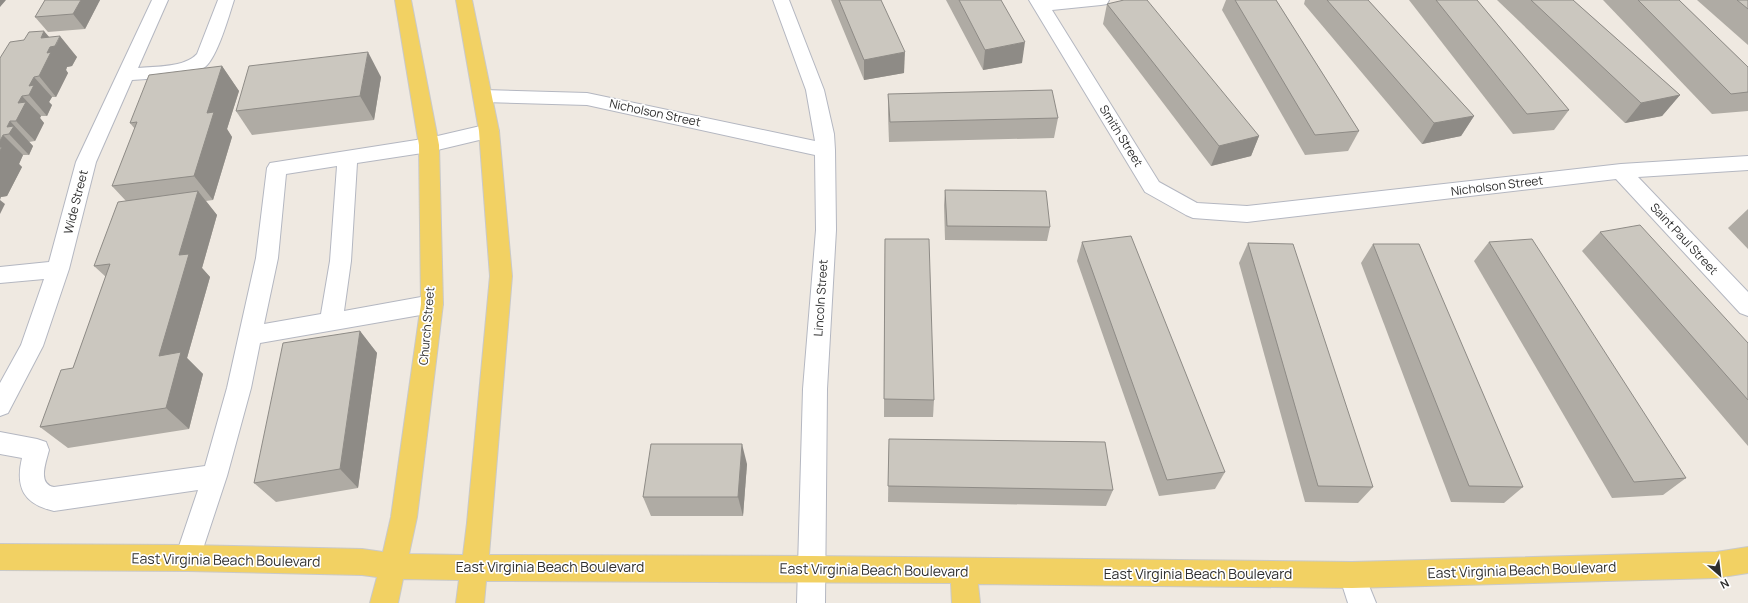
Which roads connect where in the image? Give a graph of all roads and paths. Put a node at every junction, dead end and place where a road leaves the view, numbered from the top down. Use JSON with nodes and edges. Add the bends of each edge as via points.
{"nodes":[{"id":1,"x":160,"y":0,"type":"edge"},
{"id":2,"x":226,"y":0,"type":"edge"},
{"id":3,"x":403,"y":0,"type":"edge"},
{"id":4,"x":464,"y":0,"type":"edge"},
{"id":5,"x":782,"y":0,"type":"edge"},
{"id":6,"x":1101,"y":0,"type":"edge"},
{"id":7,"x":1039,"y":3,"type":"edge"},
{"id":8,"x":126,"y":75,"type":"junction"},
{"id":9,"x":483,"y":96,"type":"junction"},
{"id":10,"x":489,"y":131,"type":"junction"},
{"id":11,"x":430,"y":145,"type":"junction"},
{"id":12,"x":825,"y":150,"type":"junction"},
{"id":13,"x":347,"y":158,"type":"junction"},
{"id":14,"x":1748,"y":163,"type":"edge"},
{"id":15,"x":1621,"y":171,"type":"junction"},
{"id":16,"x":1247,"y":214,"type":"joint"},
{"id":17,"x":58,"y":270,"type":"junction"},
{"id":18,"x":0,"y":275,"type":"edge"},
{"id":19,"x":432,"y":304,"type":"junction"},
{"id":20,"x":1748,"y":307,"type":"edge"},
{"id":21,"x":331,"y":322,"type":"junction"},
{"id":22,"x":251,"y":335,"type":"junction"},
{"id":23,"x":0,"y":406,"type":"edge"},
{"id":24,"x":0,"y":444,"type":"edge"},
{"id":25,"x":215,"y":476,"type":"junction"},
{"id":26,"x":0,"y":558,"type":"edge"},
{"id":27,"x":188,"y":558,"type":"junction"},
{"id":28,"x":1748,"y":560,"type":"edge"},
{"id":29,"x":393,"y":566,"type":"junction"},
{"id":30,"x":474,"y":568,"type":"junction"},
{"id":31,"x":811,"y":569,"type":"junction"},
{"id":32,"x":964,"y":572,"type":"junction"},
{"id":33,"x":1352,"y":575,"type":"junction"},
{"id":34,"x":384,"y":603,"type":"edge"},
{"id":35,"x":470,"y":603,"type":"edge"},
{"id":36,"x":811,"y":603,"type":"edge"},
{"id":37,"x":966,"y":603,"type":"edge"},
{"id":38,"x":1362,"y":603,"type":"edge"}],
"edges":[{"from":1,"to":8,"type":"street","name":"Wide Street"},
{"from":2,"to":8,"type":"street","via":[[207,51],[198,64],[177,70]]},
{"from":3,"to":11,"type":"main road","name":"Church Street"},
{"from":4,"to":9,"type":"main road"},
{"from":5,"to":12,"type":"street","name":"Lincoln Street","via":[[815,90]]},
{"from":6,"to":7,"type":"street"},
{"from":7,"to":16,"type":"street","name":"Smith Street","via":[[1152,187],[1193,210]]},
{"from":8,"to":17,"type":"street","name":"Wide Street","via":[[86,162]]},
{"from":9,"to":10,"type":"main road"},
{"from":9,"to":12,"type":"street","name":"Nicholson Street","via":[[587,99]]},
{"from":10,"to":11,"type":"street"},
{"from":10,"to":30,"type":"main road","via":[[501,276]]},
{"from":11,"to":13,"type":"street"},
{"from":11,"to":19,"type":"main road","name":"Church Street"},
{"from":12,"to":31,"type":"street","name":"Lincoln Street","via":[[826,230],[815,389]]},
{"from":13,"to":21,"type":"street","via":[[343,230]]},
{"from":13,"to":22,"type":"street","via":[[277,168],[267,258]]},
{"from":14,"to":15,"type":"street","name":"Nicholson Street"},
{"from":15,"to":16,"type":"street","name":"Nicholson Street"},
{"from":15,"to":20,"type":"street","name":"Saint Paul Street"},
{"from":17,"to":18,"type":"street"},
{"from":17,"to":23,"type":"street","name":"Wide Street","via":[[32,346]]},
{"from":19,"to":21,"type":"street"},
{"from":19,"to":29,"type":"main road","name":"Church Street","via":[[404,517]]},
{"from":21,"to":22,"type":"street"},
{"from":22,"to":25,"type":"street"},
{"from":24,"to":25,"type":"street","via":[[37,450],[31,474],[37,493],[45,498],[54,499]]},
{"from":25,"to":27,"type":"street"},
{"from":26,"to":27,"type":"main road","name":"East Virginia Beach Boulevard"},
{"from":27,"to":29,"type":"main road","name":"East Virginia Beach Boulevard","via":[[362,562]]},
{"from":28,"to":33,"type":"main road","name":"East Virginia Beach Boulevard","via":[[1716,565]]},
{"from":29,"to":30,"type":"main road","name":"East Virginia Beach Boulevard"},
{"from":29,"to":34,"type":"main road","name":"Church Street"},
{"from":30,"to":31,"type":"main road","name":"East Virginia Beach Boulevard"},
{"from":30,"to":35,"type":"main road"},
{"from":31,"to":32,"type":"main road","name":"East Virginia Beach Boulevard"},
{"from":31,"to":36,"type":"street","name":"Lincoln Street"},
{"from":32,"to":33,"type":"main road","name":"East Virginia Beach Boulevard"},
{"from":32,"to":37,"type":"main road"},
{"from":33,"to":38,"type":"street"}]}
